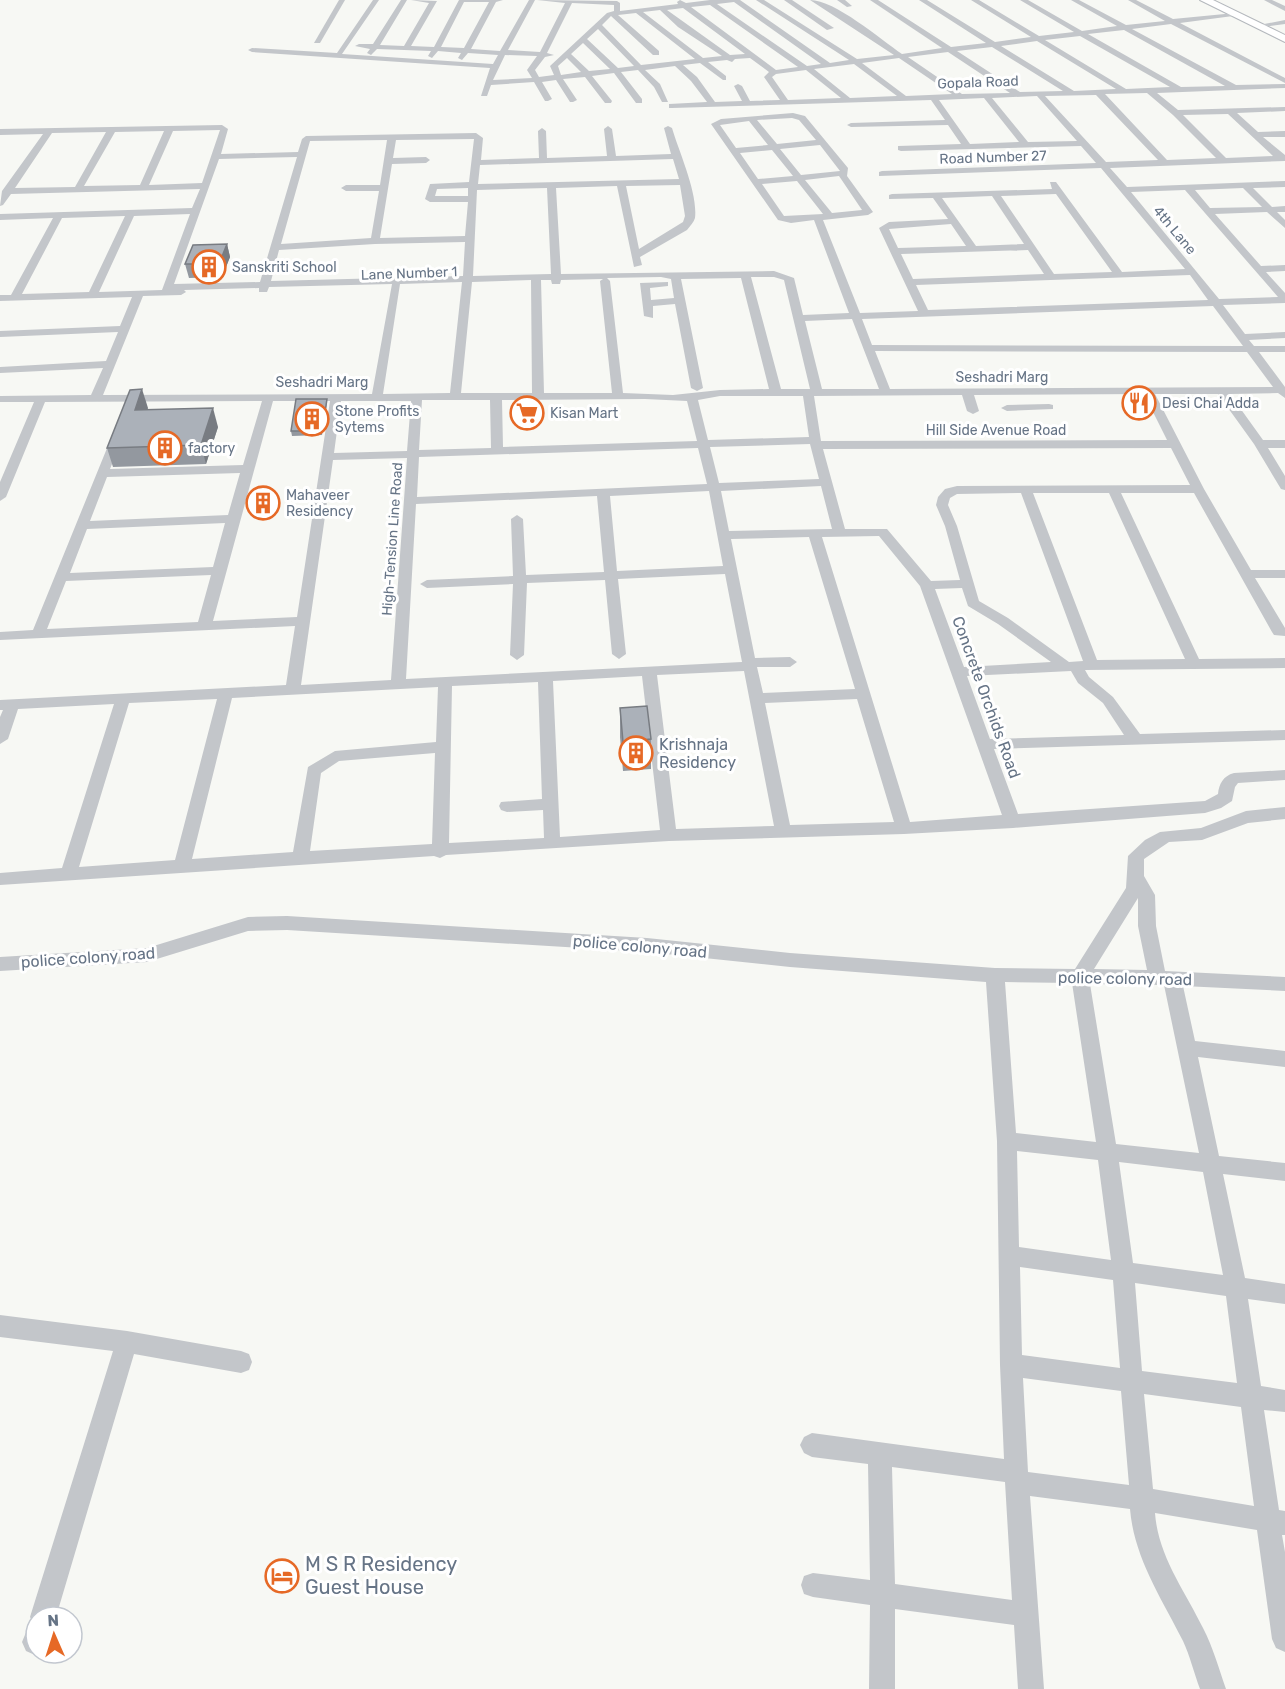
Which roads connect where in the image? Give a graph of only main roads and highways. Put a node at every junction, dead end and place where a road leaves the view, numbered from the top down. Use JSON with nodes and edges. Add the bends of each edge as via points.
{"nodes":[{"id":1,"x":1205,"y":0,"type":"edge"},
{"id":2,"x":1213,"y":0,"type":"edge"},
{"id":3,"x":1241,"y":16,"type":"junction"},
{"id":4,"x":1285,"y":37,"type":"edge"}],
"edges":[{"from":1,"to":3,"type":"main road"},
{"from":2,"to":3,"type":"main road"},
{"from":3,"to":4,"type":"main road"},
{"from":3,"to":4,"type":"main road"}]}
